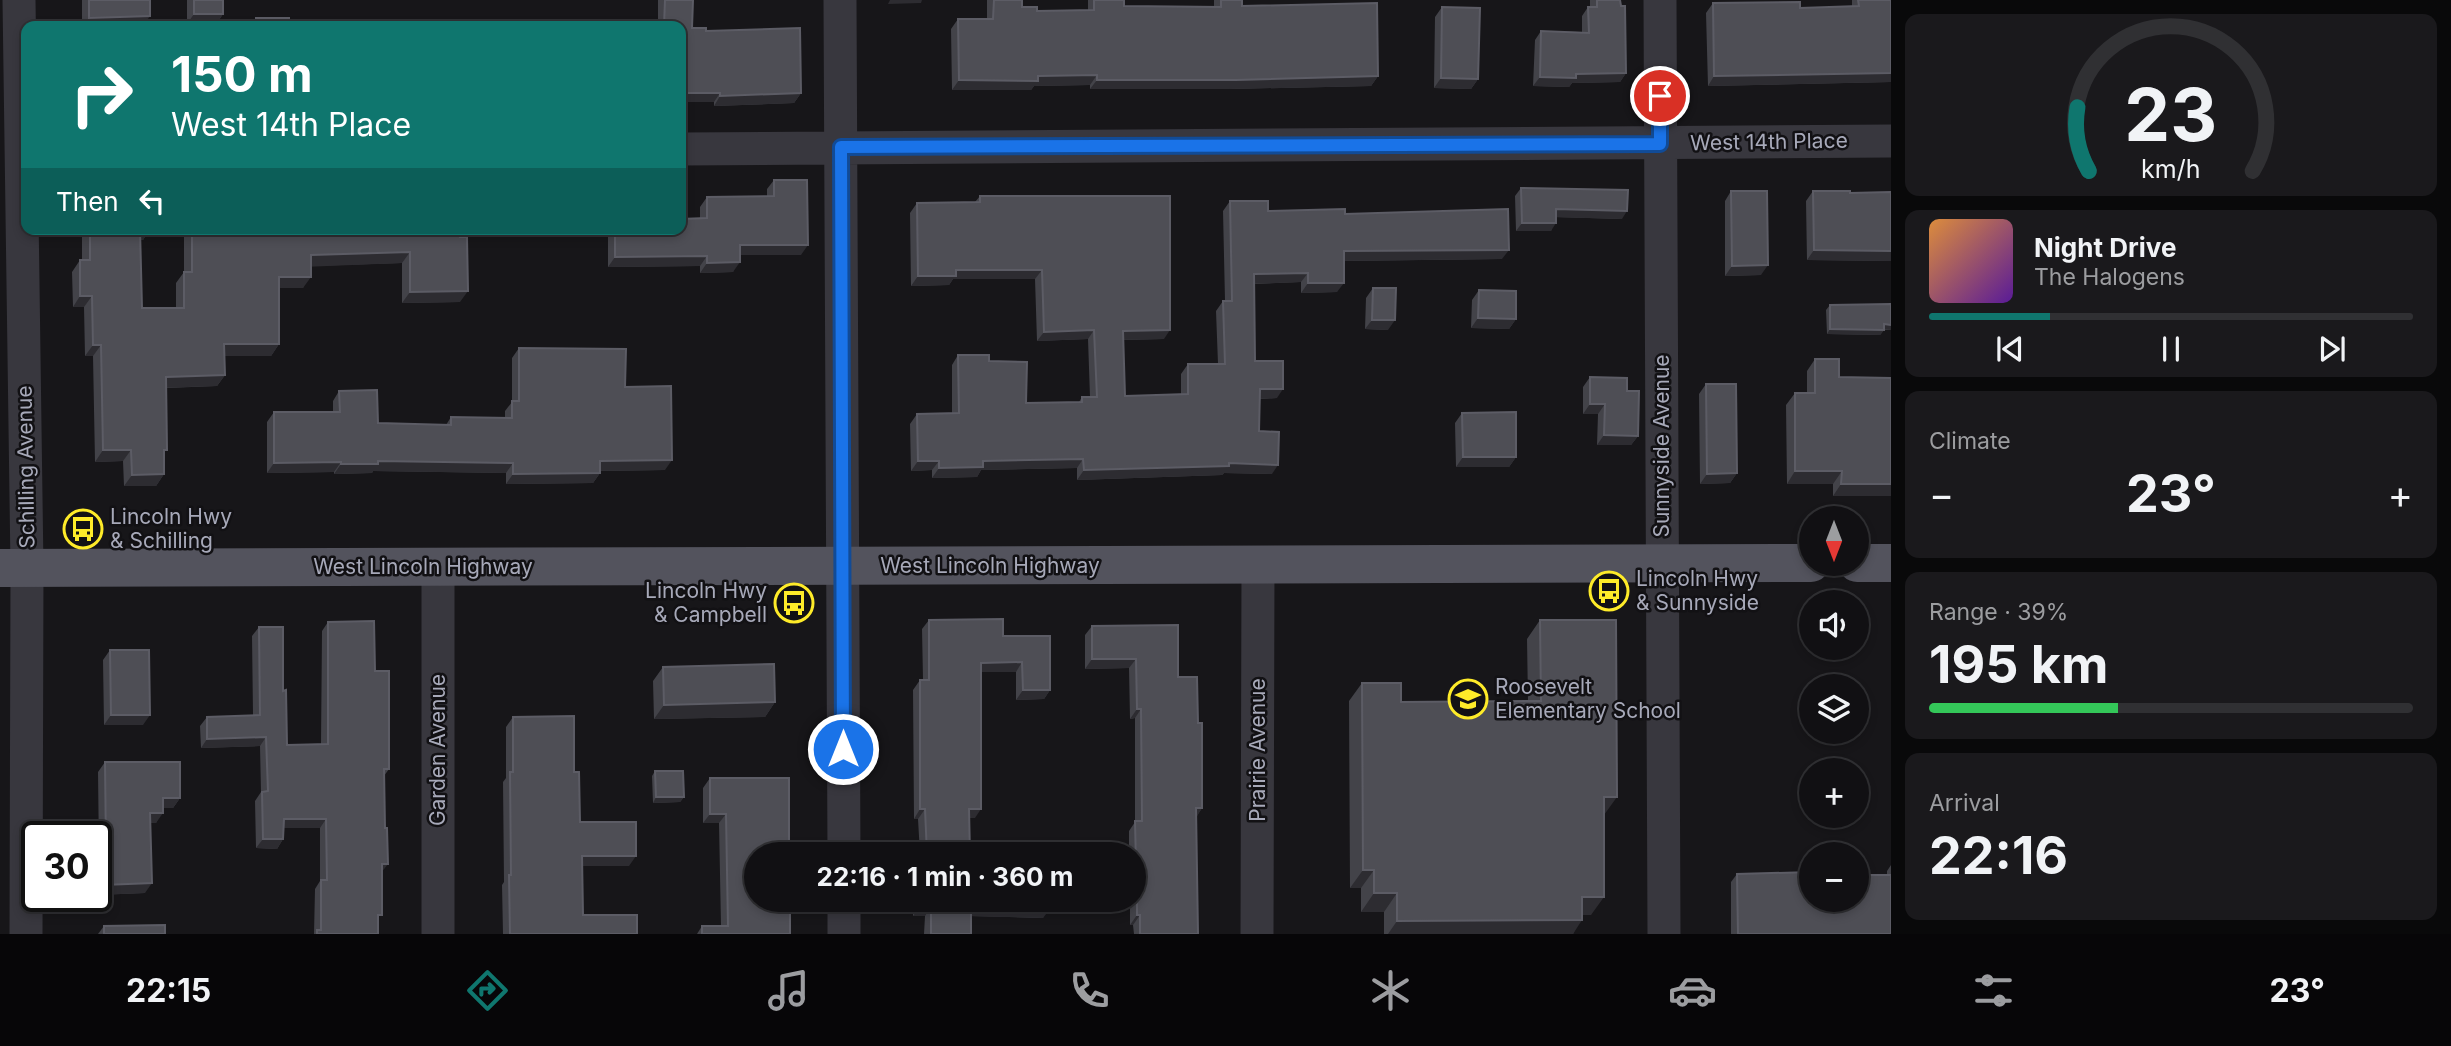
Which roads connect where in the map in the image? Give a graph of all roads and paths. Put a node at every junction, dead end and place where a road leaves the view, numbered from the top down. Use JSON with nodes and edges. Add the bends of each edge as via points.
{"nodes":[{"id":1,"x":19,"y":0,"type":"edge"},
{"id":2,"x":840,"y":0,"type":"edge"},
{"id":3,"x":1660,"y":0,"type":"edge"},
{"id":4,"x":21,"y":78,"type":"edge"},
{"id":5,"x":1891,"y":141,"type":"edge"},
{"id":6,"x":1660,"y":144,"type":"junction"},
{"id":7,"x":841,"y":147,"type":"junction"},
{"id":8,"x":686,"y":149,"type":"edge"},
{"id":9,"x":21,"y":235,"type":"edge"},
{"id":10,"x":1869,"y":563,"type":"edge"},
{"id":11,"x":1891,"y":563,"type":"edge"},
{"id":12,"x":1662,"y":564,"type":"junction"},
{"id":13,"x":1799,"y":564,"type":"edge"},
{"id":14,"x":1258,"y":565,"type":"junction"},
{"id":15,"x":843,"y":566,"type":"junction"},
{"id":16,"x":438,"y":567,"type":"junction"},
{"id":17,"x":14,"y":568,"type":"edge"},
{"id":18,"x":844,"y":842,"type":"edge"},
{"id":19,"x":844,"y":912,"type":"edge"},
{"id":20,"x":26,"y":934,"type":"edge"},
{"id":21,"x":438,"y":934,"type":"edge"},
{"id":22,"x":844,"y":934,"type":"edge"},
{"id":23,"x":1257,"y":934,"type":"edge"},
{"id":24,"x":1664,"y":934,"type":"edge"}],
"edges":[{"from":1,"to":4,"type":"street","name":"Schilling Avenue"},
{"from":2,"to":7,"type":"street"},
{"from":3,"to":6,"type":"street","name":"Sunnyside Avenue"},
{"from":5,"to":6,"type":"street","name":"West 14th Place"},
{"from":6,"to":7,"type":"street","name":"West 14th Place"},
{"from":6,"to":12,"type":"street","name":"Sunnyside Avenue"},
{"from":7,"to":8,"type":"street","name":"West 14th Place"},
{"from":7,"to":15,"type":"street"},
{"from":9,"to":17,"type":"street","name":"Schilling Avenue"},
{"from":10,"to":11,"type":"main road"},
{"from":12,"to":13,"type":"main road","name":"West Lincoln Highway"},
{"from":12,"to":14,"type":"main road","name":"West Lincoln Highway"},
{"from":12,"to":24,"type":"street","name":"Sunnyside Avenue"},
{"from":14,"to":15,"type":"main road","name":"West Lincoln Highway"},
{"from":14,"to":23,"type":"street","name":"Prairie Avenue"},
{"from":15,"to":16,"type":"main road","name":"West Lincoln Highway"},
{"from":15,"to":18,"type":"street"},
{"from":16,"to":17,"type":"main road","name":"West Lincoln Highway"},
{"from":16,"to":21,"type":"street","name":"Garden Avenue"},
{"from":17,"to":20,"type":"street","name":"Schilling Avenue"},
{"from":19,"to":22,"type":"street"}]}
